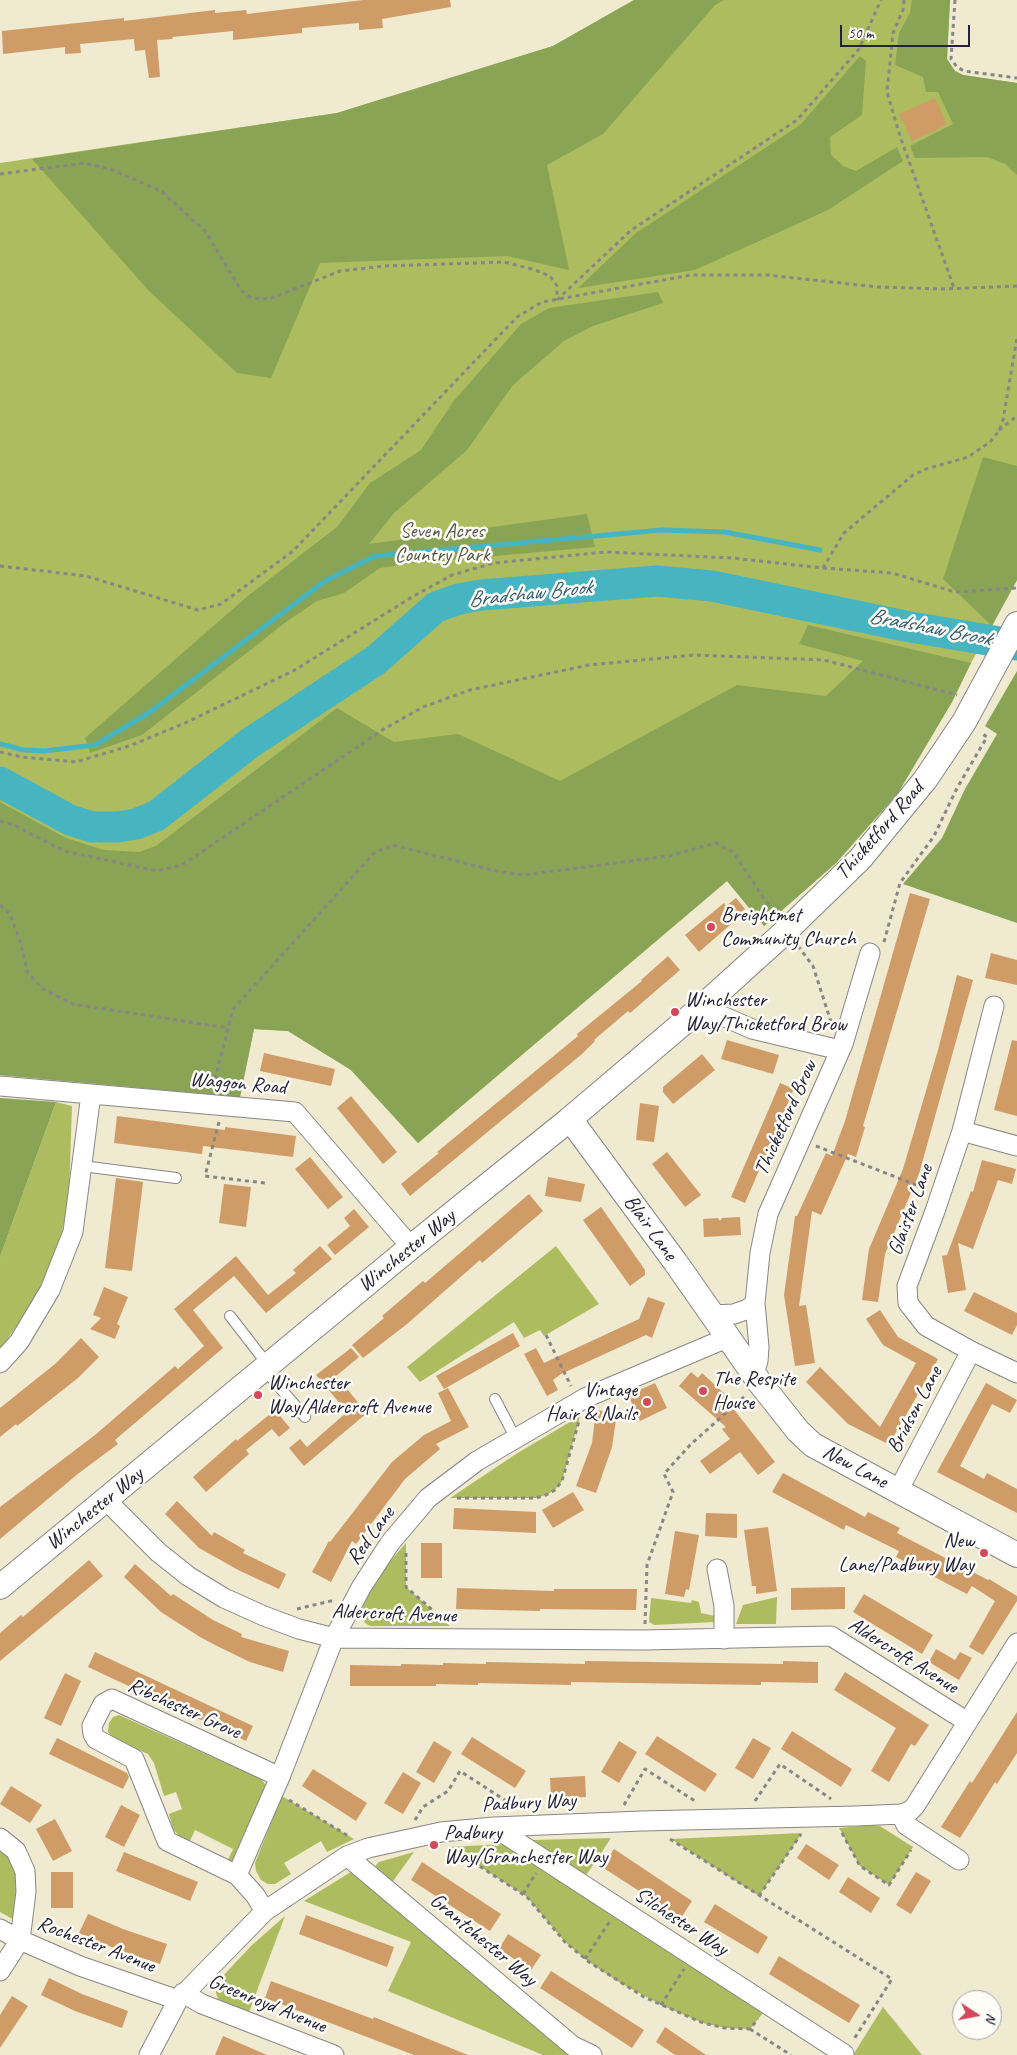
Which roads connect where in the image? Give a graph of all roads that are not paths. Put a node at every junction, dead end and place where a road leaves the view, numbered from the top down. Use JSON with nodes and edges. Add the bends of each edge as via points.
{"nodes":[{"id":1,"x":1017,"y":624,"type":"edge"},
{"id":2,"x":870,"y":953,"type":"road end"},
{"id":3,"x":994,"y":1006,"type":"dead end"},
{"id":4,"x":702,"y":1007,"type":"junction"},
{"id":5,"x":842,"y":1047,"type":"junction"},
{"id":6,"x":0,"y":1086,"type":"edge"},
{"id":7,"x":91,"y":1094,"type":"junction"},
{"id":8,"x":570,"y":1119,"type":"junction"},
{"id":9,"x":962,"y":1131,"type":"junction"},
{"id":10,"x":1017,"y":1146,"type":"edge"},
{"id":11,"x":82,"y":1166,"type":"junction"},
{"id":12,"x":176,"y":1178,"type":"dead end"},
{"id":13,"x":411,"y":1247,"type":"junction"},
{"id":14,"x":755,"y":1303,"type":"junction"},
{"id":15,"x":713,"y":1315,"type":"junction"},
{"id":16,"x":230,"y":1316,"type":"dead end"},
{"id":17,"x":728,"y":1337,"type":"junction"},
{"id":18,"x":971,"y":1351,"type":"junction"},
{"id":19,"x":0,"y":1363,"type":"edge"},
{"id":20,"x":266,"y":1367,"type":"junction"},
{"id":21,"x":1017,"y":1372,"type":"edge"},
{"id":22,"x":757,"y":1378,"type":"junction"},
{"id":23,"x":495,"y":1399,"type":"dead end"},
{"id":24,"x":305,"y":1417,"type":"dead end"},
{"id":25,"x":516,"y":1438,"type":"junction"},
{"id":26,"x":898,"y":1491,"type":"junction"},
{"id":27,"x":106,"y":1500,"type":"junction"},
{"id":28,"x":1017,"y":1554,"type":"edge"},
{"id":29,"x":717,"y":1569,"type":"dead end"},
{"id":30,"x":0,"y":1587,"type":"edge"},
{"id":31,"x":334,"y":1638,"type":"junction"},
{"id":32,"x":724,"y":1639,"type":"junction"},
{"id":33,"x":1017,"y":1643,"type":"edge"},
{"id":34,"x":966,"y":1721,"type":"junction"},
{"id":35,"x":277,"y":1784,"type":"junction"},
{"id":36,"x":901,"y":1814,"type":"junction"},
{"id":37,"x":494,"y":1827,"type":"junction"},
{"id":38,"x":0,"y":1838,"type":"edge"},
{"id":39,"x":347,"y":1856,"type":"junction"},
{"id":40,"x":959,"y":1860,"type":"dead end"},
{"id":41,"x":237,"y":1875,"type":"junction"},
{"id":42,"x":265,"y":1911,"type":"junction"},
{"id":43,"x":0,"y":1929,"type":"edge"},
{"id":44,"x":20,"y":1940,"type":"junction"},
{"id":45,"x":0,"y":1970,"type":"edge"},
{"id":46,"x":181,"y":1996,"type":"junction"},
{"id":47,"x":844,"y":2054,"type":"edge"},
{"id":48,"x":149,"y":2055,"type":"edge"},
{"id":49,"x":334,"y":2055,"type":"edge"},
{"id":50,"x":592,"y":2055,"type":"edge"}],
"edges":[{"from":1,"to":4,"type":"street","name":"Thicketford Road","via":[[964,722],[925,780],[860,859]]},
{"from":2,"to":5,"type":"street","name":"Thicketford Brow"},
{"from":3,"to":9,"type":"street","name":"Glaister Lane"},
{"from":4,"to":5,"type":"street","via":[[752,1029]]},
{"from":4,"to":8,"type":"street","name":"Winchester Way"},
{"from":5,"to":14,"type":"street","name":"Thicketford Brow","via":[[768,1214]]},
{"from":6,"to":7,"type":"street","name":"Waggon Road"},
{"from":7,"to":11,"type":"street"},
{"from":7,"to":13,"type":"street","name":"Waggon Road","via":[[295,1112]]},
{"from":8,"to":13,"type":"street","name":"Winchester Way"},
{"from":8,"to":15,"type":"street","name":"Blair Lane"},
{"from":9,"to":10,"type":"street"},
{"from":9,"to":18,"type":"street","name":"Glaister Lane","via":[[907,1286],[908,1302],[926,1326]]},
{"from":11,"to":12,"type":"lane"},
{"from":11,"to":19,"type":"street","via":[[73,1232],[50,1290],[20,1342]]},
{"from":13,"to":20,"type":"street","name":"Winchester Way"},
{"from":14,"to":15,"type":"street","via":[[734,1314]]},
{"from":14,"to":22,"type":"street","name":"Thicketford Brow","via":[[760,1347]]},
{"from":15,"to":17,"type":"street","name":"Blair Lane"},
{"from":16,"to":20,"type":"lane"},
{"from":17,"to":22,"type":"street","name":"New Lane"},
{"from":17,"to":25,"type":"street","name":"Red Lane","via":[[582,1400]]},
{"from":18,"to":21,"type":"street","name":"Glaister Lane"},
{"from":18,"to":26,"type":"street","name":"Bridson Lane"},
{"from":20,"to":24,"type":"lane"},
{"from":20,"to":27,"type":"street","name":"Winchester Way"},
{"from":22,"to":26,"type":"street","name":"New Lane","via":[[798,1431],[813,1445]]},
{"from":23,"to":25,"type":"lane"},
{"from":25,"to":31,"type":"street","name":"Red Lane","via":[[476,1460],[428,1498],[390,1543]]},
{"from":26,"to":28,"type":"street","name":"New Lane"},
{"from":27,"to":30,"type":"street","name":"Winchester Way"},
{"from":27,"to":31,"type":"street","name":"Aldercroft Avenue","via":[[158,1552],[188,1576],[224,1598],[299,1629]]},
{"from":29,"to":32,"type":"street","via":[[724,1606]]},
{"from":31,"to":32,"type":"street","name":"Aldercroft Avenue"},
{"from":31,"to":35,"type":"street","name":"Red Lane"},
{"from":32,"to":34,"type":"street","name":"Aldercroft Avenue","via":[[831,1636]]},
{"from":33,"to":34,"type":"street"},
{"from":34,"to":36,"type":"street","via":[[915,1806]]},
{"from":35,"to":41,"type":"street","name":"Red Lane"},
{"from":35,"to":41,"type":"street","name":"Ribchester Grove","via":[[112,1699],[103,1704],[92,1726],[96,1739],[134,1759],[167,1841]]},
{"from":36,"to":37,"type":"street","name":"Padbury Way"},
{"from":36,"to":40,"type":"street","via":[[906,1825]]},
{"from":37,"to":39,"type":"street","name":"Padbury Way","via":[[429,1834]]},
{"from":37,"to":47,"type":"street","name":"Silchester Way"},
{"from":38,"to":44,"type":"street","via":[[16,1851],[25,1871],[26,1892]]},
{"from":39,"to":42,"type":"street","name":"Padbury Way"},
{"from":39,"to":50,"type":"street","name":"Grantchester Way","via":[[573,2046]]},
{"from":41,"to":42,"type":"street"},
{"from":42,"to":46,"type":"street","name":"Padbury Way"},
{"from":43,"to":44,"type":"street","name":"Rochester Avenue"},
{"from":44,"to":45,"type":"street"},
{"from":44,"to":46,"type":"street","name":"Rochester Avenue","via":[[80,1966]]},
{"from":46,"to":48,"type":"street"},
{"from":46,"to":49,"type":"street","name":"Greenroyd Avenue"}]}
